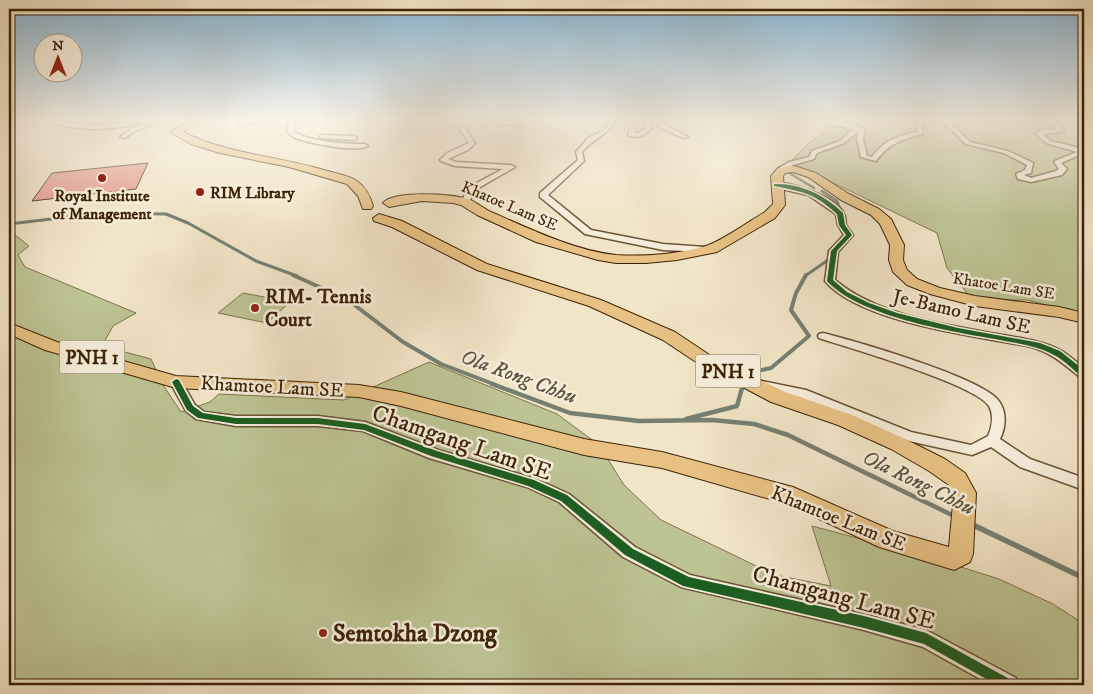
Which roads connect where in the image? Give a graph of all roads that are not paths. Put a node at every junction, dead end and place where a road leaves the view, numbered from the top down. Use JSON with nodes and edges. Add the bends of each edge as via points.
{"nodes":[{"id":1,"x":236,"y":153,"type":"edge"},
{"id":2,"x":452,"y":153,"type":"edge"},
{"id":3,"x":580,"y":153,"type":"edge"},
{"id":4,"x":814,"y":153,"type":"edge"},
{"id":5,"x":863,"y":153,"type":"edge"},
{"id":6,"x":878,"y":153,"type":"edge"},
{"id":7,"x":1009,"y":153,"type":"edge"},
{"id":8,"x":1079,"y":153,"type":"edge"},
{"id":9,"x":782,"y":170,"type":"junction"},
{"id":10,"x":776,"y":185,"type":"junction"},
{"id":11,"x":465,"y":202,"type":"junction"},
{"id":12,"x":384,"y":208,"type":"junction"},
{"id":13,"x":712,"y":249,"type":"junction"},
{"id":14,"x":1084,"y":318,"type":"edge"},
{"id":15,"x":9,"y":328,"type":"edge"},
{"id":16,"x":823,"y":336,"type":"dead end"},
{"id":17,"x":1084,"y":374,"type":"edge"},
{"id":18,"x":176,"y":382,"type":"junction"},
{"id":19,"x":753,"y":384,"type":"junction"},
{"id":20,"x":992,"y":441,"type":"junction"},
{"id":21,"x":1084,"y":484,"type":"edge"},
{"id":22,"x":1009,"y":685,"type":"edge"}],
"edges":[{"from":1,"to":12,"type":"main road","name":"Khamtoe Lam SE","via":[[290,164],[350,182]]},
{"from":2,"to":11,"type":"street","via":[[443,160],[455,164],[511,167],[472,190]]},
{"from":3,"to":13,"type":"street","via":[[582,160],[543,195],[588,232],[663,247]]},
{"from":4,"to":9,"type":"street","via":[[812,158],[791,163]]},
{"from":5,"to":6,"type":"street","via":[[870,160],[874,160]]},
{"from":7,"to":8,"type":"street","via":[[1031,164],[1028,171],[1020,174],[1031,180],[1059,174],[1062,169],[1057,162]]},
{"from":9,"to":10,"type":"main road","name":"Khatoe Lam SE"},
{"from":9,"to":14,"type":"main road","name":"Khatoe Lam SE","via":[[794,169],[812,175],[875,212],[886,222],[897,245],[896,260],[900,272],[912,282],[975,301]]},
{"from":10,"to":13,"type":"main road","name":"Khatoe Lam SE","via":[[779,206],[770,215]]},
{"from":10,"to":17,"type":"street","name":"Je-Bamo Lam SE","via":[[821,196],[840,213],[842,225],[849,235],[834,251],[830,281],[850,298],[904,318],[1037,345],[1057,353]]},
{"from":11,"to":12,"type":"main road","name":"Khatoe Lam SE","via":[[432,197]]},
{"from":11,"to":13,"type":"main road","name":"Khatoe Lam SE","via":[[541,239],[598,256],[646,260]]},
{"from":12,"to":12,"type":"main road","name":"Khamtoe Lam SE","number":"PNH 1","via":[[379,218],[362,214],[362,210]]},
{"from":12,"to":19,"type":"main road","name":"Khamtoe Lam SE","number":"PNH 1","via":[[482,267],[595,303],[669,336],[705,360]]},
{"from":15,"to":18,"type":"main road","name":"Khamtoe Lam SE","number":"PNH 1","via":[[51,346]]},
{"from":16,"to":20,"type":"street","via":[[964,384],[993,401],[998,414],[998,433]]},
{"from":18,"to":19,"type":"main road","name":"Khamtoe Lam SE","number":"PNH 1","via":[[359,390],[401,399],[584,447],[662,460],[741,481],[793,496],[888,540],[954,559],[961,554],[965,493],[956,479],[898,444]]},
{"from":18,"to":22,"type":"street","name":"Chamgang Lam SE","via":[[190,408],[201,416],[236,421],[318,421],[365,427],[434,454],[531,483],[564,498],[629,552],[687,582],[926,639]]},
{"from":19,"to":20,"type":"street","via":[[802,393],[909,436],[972,450]]},
{"from":20,"to":21,"type":"street","via":[[1025,463]]}]}
